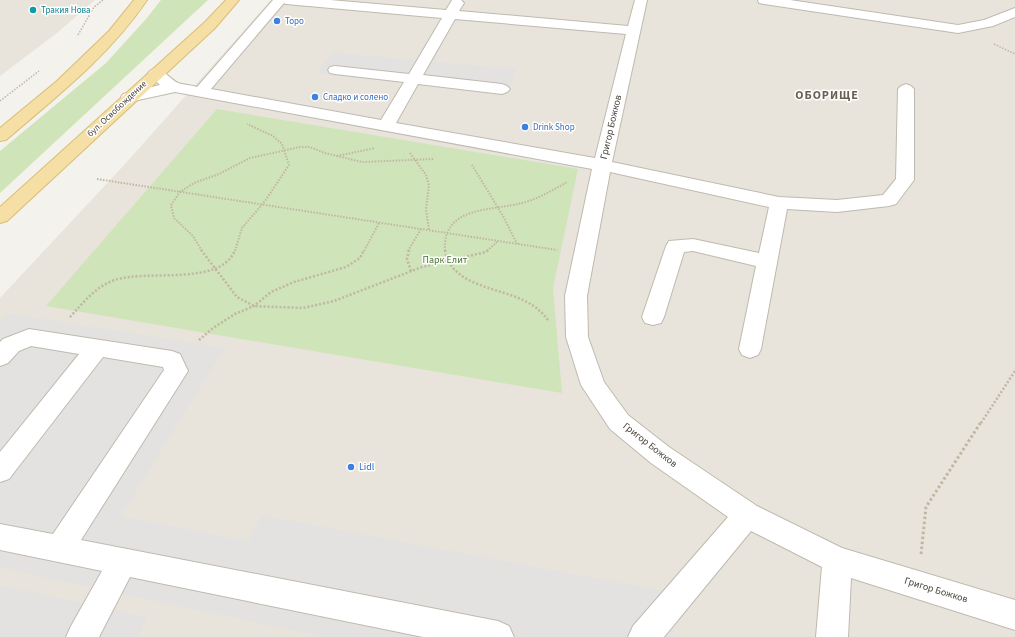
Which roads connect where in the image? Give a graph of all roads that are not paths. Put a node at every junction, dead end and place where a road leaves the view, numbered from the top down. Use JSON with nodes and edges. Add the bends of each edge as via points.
{"nodes":[{"id":1,"x":141,"y":0,"type":"edge"},
{"id":2,"x":233,"y":0,"type":"edge"},
{"id":3,"x":280,"y":0,"type":"edge"},
{"id":4,"x":286,"y":0,"type":"edge"},
{"id":5,"x":459,"y":0,"type":"edge"},
{"id":6,"x":641,"y":0,"type":"edge"},
{"id":7,"x":764,"y":0,"type":"edge"},
{"id":8,"x":1015,"y":12,"type":"edge"},
{"id":9,"x":452,"y":14,"type":"junction"},
{"id":10,"x":634,"y":31,"type":"junction"},
{"id":11,"x":344,"y":58,"type":"dead end"},
{"id":12,"x":420,"y":66,"type":"junction"},
{"id":13,"x":335,"y":70,"type":"dead end"},
{"id":14,"x":156,"y":73,"type":"junction"},
{"id":15,"x":412,"y":79,"type":"junction"},
{"id":16,"x":175,"y":87,"type":"junction"},
{"id":17,"x":906,"y":89,"type":"dead end"},
{"id":18,"x":201,"y":92,"type":"junction"},
{"id":19,"x":130,"y":97,"type":"junction"},
{"id":20,"x":386,"y":126,"type":"junction"},
{"id":21,"x":0,"y":136,"type":"edge"},
{"id":22,"x":602,"y":165,"type":"junction"},
{"id":23,"x":780,"y":202,"type":"junction"},
{"id":24,"x":0,"y":217,"type":"edge"},
{"id":25,"x":767,"y":262,"type":"junction"},
{"id":26,"x":653,"y":317,"type":"dead end"},
{"id":27,"x":98,"y":348,"type":"junction"},
{"id":28,"x":750,"y":349,"type":"dead end"},
{"id":29,"x":0,"y":357,"type":"edge"},
{"id":30,"x":0,"y":471,"type":"edge"},
{"id":31,"x":747,"y":515,"type":"junction"},
{"id":32,"x":0,"y":537,"type":"edge"},
{"id":33,"x":59,"y":549,"type":"junction"},
{"id":34,"x":837,"y":560,"type":"junction"},
{"id":35,"x":123,"y":562,"type":"junction"},
{"id":36,"x":1015,"y":615,"type":"edge"},
{"id":37,"x":82,"y":637,"type":"edge"},
{"id":38,"x":498,"y":637,"type":"edge"},
{"id":39,"x":644,"y":637,"type":"edge"},
{"id":40,"x":832,"y":637,"type":"edge"}],
"edges":[{"from":1,"to":21,"type":"main road","via":[[109,39],[62,84]]},
{"from":2,"to":14,"type":"main road","name":"бул. Освобождение","via":[[210,25]]},
{"from":3,"to":18,"type":"street"},
{"from":4,"to":9,"type":"street"},
{"from":5,"to":9,"type":"street"},
{"from":6,"to":10,"type":"street","name":"Григор Божков"},
{"from":7,"to":8,"type":"street","via":[[958,29],[988,23]]},
{"from":9,"to":10,"type":"street"},
{"from":9,"to":12,"type":"street"},
{"from":10,"to":22,"type":"street","name":"Григор Божков"},
{"from":11,"to":12,"type":"street"},
{"from":12,"to":15,"type":"street"},
{"from":12,"to":15,"type":"street","via":[[505,82]]},
{"from":13,"to":15,"type":"street"},
{"from":14,"to":16,"type":"street"},
{"from":14,"to":19,"type":"main road","name":"бул. Освобождение"},
{"from":15,"to":20,"type":"street"},
{"from":16,"to":18,"type":"street"},
{"from":16,"to":19,"type":"street"},
{"from":17,"to":23,"type":"street","via":[[905,180],[889,200],[837,206]]},
{"from":18,"to":20,"type":"street"},
{"from":19,"to":24,"type":"main road","name":"бул. Освобождение"},
{"from":20,"to":22,"type":"street","via":[[402,135]]},
{"from":22,"to":23,"type":"street"},
{"from":22,"to":31,"type":"street","name":"Григор Божков","via":[[576,296],[578,339],[593,385],[619,422],[660,455]]},
{"from":23,"to":25,"type":"street"},
{"from":25,"to":26,"type":"street","via":[[693,245],[676,246]]},
{"from":25,"to":28,"type":"street"},
{"from":27,"to":29,"type":"street","via":[[29,337],[11,345]]},
{"from":27,"to":30,"type":"street"},
{"from":27,"to":33,"type":"street","via":[[172,360],[176,370]]},
{"from":31,"to":34,"type":"street","name":"Григор Божков"},
{"from":31,"to":39,"type":"street"},
{"from":32,"to":33,"type":"street"},
{"from":33,"to":35,"type":"street"},
{"from":34,"to":36,"type":"street","name":"Григор Божков"},
{"from":34,"to":40,"type":"street"},
{"from":35,"to":37,"type":"street"},
{"from":35,"to":38,"type":"street"}]}
